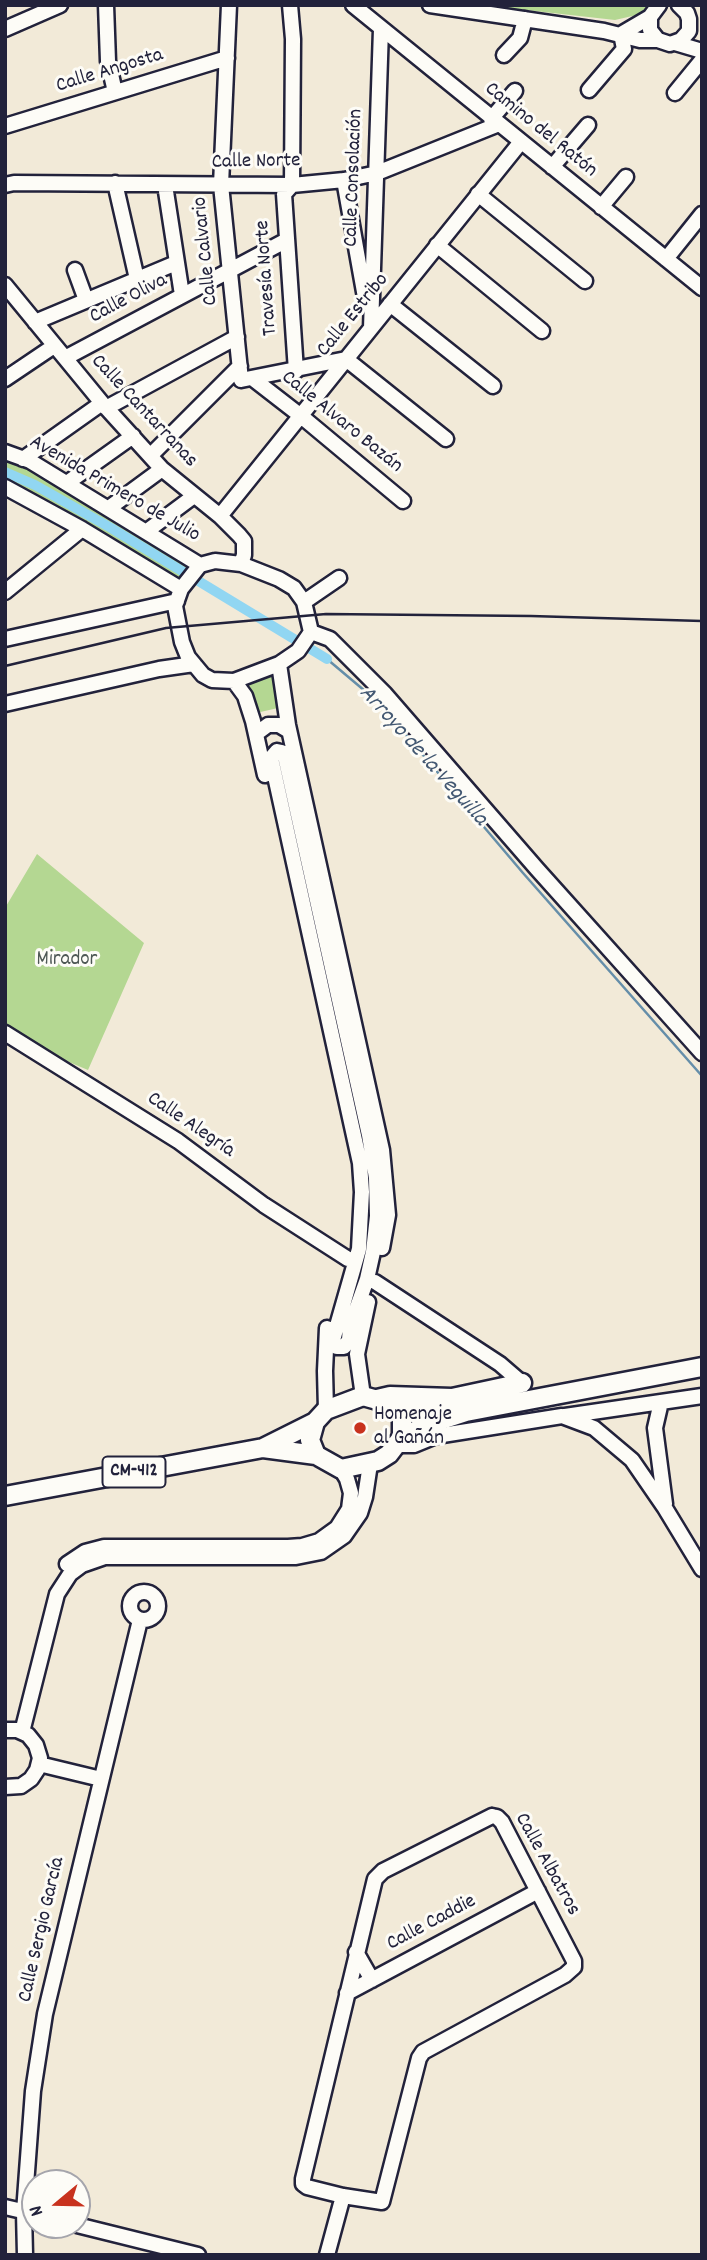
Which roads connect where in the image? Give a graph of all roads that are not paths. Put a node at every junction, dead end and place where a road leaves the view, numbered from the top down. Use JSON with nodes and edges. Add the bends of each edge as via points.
{"nodes":[{"id":1,"x":60,"y":5,"type":"edge"},
{"id":2,"x":106,"y":5,"type":"edge"},
{"id":3,"x":229,"y":5,"type":"edge"},
{"id":4,"x":290,"y":5,"type":"edge"},
{"id":5,"x":353,"y":5,"type":"edge"},
{"id":6,"x":430,"y":5,"type":"edge"},
{"id":7,"x":476,"y":8,"type":"edge"},
{"id":8,"x":657,"y":8,"type":"edge"},
{"id":9,"x":688,"y":8,"type":"edge"},
{"id":10,"x":525,"y":19,"type":"junction"},
{"id":11,"x":5,"y":29,"type":"edge"},
{"id":12,"x":381,"y":29,"type":"junction"},
{"id":13,"x":688,"y":31,"type":"junction"},
{"id":14,"x":621,"y":34,"type":"junction"},
{"id":15,"x":702,"y":39,"type":"edge"},
{"id":16,"x":658,"y":40,"type":"junction"},
{"id":17,"x":675,"y":43,"type":"junction"},
{"id":18,"x":702,"y":51,"type":"edge"},
{"id":19,"x":504,"y":55,"type":"dead end"},
{"id":20,"x":227,"y":58,"type":"junction"},
{"id":21,"x":702,"y":60,"type":"edge"},
{"id":22,"x":589,"y":90,"type":"dead end"},
{"id":23,"x":515,"y":91,"type":"dead end"},
{"id":24,"x":115,"y":92,"type":"junction"},
{"id":25,"x":675,"y":93,"type":"dead end"},
{"id":26,"x":495,"y":122,"type":"junction"},
{"id":27,"x":588,"y":125,"type":"dead end"},
{"id":28,"x":5,"y":126,"type":"edge"},
{"id":29,"x":520,"y":143,"type":"junction"},
{"id":30,"x":552,"y":167,"type":"junction"},
{"id":31,"x":377,"y":173,"type":"junction"},
{"id":32,"x":626,"y":177,"type":"dead end"},
{"id":33,"x":344,"y":180,"type":"junction"},
{"id":34,"x":115,"y":183,"type":"junction"},
{"id":35,"x":165,"y":185,"type":"junction"},
{"id":36,"x":292,"y":185,"type":"junction"},
{"id":37,"x":5,"y":186,"type":"edge"},
{"id":38,"x":221,"y":186,"type":"junction"},
{"id":39,"x":478,"y":194,"type":"junction"},
{"id":40,"x":601,"y":207,"type":"junction"},
{"id":41,"x":702,"y":214,"type":"edge"},
{"id":42,"x":287,"y":240,"type":"junction"},
{"id":43,"x":437,"y":245,"type":"junction"},
{"id":44,"x":666,"y":259,"type":"junction"},
{"id":45,"x":176,"y":263,"type":"junction"},
{"id":46,"x":230,"y":269,"type":"junction"},
{"id":47,"x":75,"y":270,"type":"dead end"},
{"id":48,"x":137,"y":279,"type":"junction"},
{"id":49,"x":585,"y":281,"type":"dead end"},
{"id":50,"x":5,"y":285,"type":"edge"},
{"id":51,"x":702,"y":288,"type":"edge"},
{"id":52,"x":182,"y":295,"type":"junction"},
{"id":53,"x":86,"y":300,"type":"junction"},
{"id":54,"x":390,"y":304,"type":"junction"},
{"id":55,"x":36,"y":322,"type":"junction"},
{"id":56,"x":371,"y":328,"type":"junction"},
{"id":57,"x":542,"y":331,"type":"dead end"},
{"id":58,"x":237,"y":337,"type":"junction"},
{"id":59,"x":54,"y":345,"type":"junction"},
{"id":60,"x":65,"y":358,"type":"junction"},
{"id":61,"x":346,"y":359,"type":"junction"},
{"id":62,"x":240,"y":366,"type":"junction"},
{"id":63,"x":296,"y":370,"type":"junction"},
{"id":64,"x":252,"y":378,"type":"junction"},
{"id":65,"x":5,"y":379,"type":"edge"},
{"id":66,"x":493,"y":386,"type":"dead end"},
{"id":67,"x":104,"y":406,"type":"junction"},
{"id":68,"x":301,"y":416,"type":"junction"},
{"id":69,"x":132,"y":436,"type":"junction"},
{"id":70,"x":446,"y":439,"type":"dead end"},
{"id":71,"x":5,"y":452,"type":"edge"},
{"id":72,"x":151,"y":456,"type":"junction"},
{"id":73,"x":23,"y":458,"type":"junction"},
{"id":74,"x":163,"y":469,"type":"junction"},
{"id":75,"x":67,"y":483,"type":"junction"},
{"id":76,"x":7,"y":490,"type":"edge"},
{"id":77,"x":194,"y":496,"type":"junction"},
{"id":78,"x":403,"y":501,"type":"dead end"},
{"id":79,"x":108,"y":508,"type":"junction"},
{"id":80,"x":220,"y":516,"type":"junction"},
{"id":81,"x":82,"y":529,"type":"junction"},
{"id":82,"x":147,"y":531,"type":"junction"},
{"id":83,"x":241,"y":564,"type":"junction"},
{"id":84,"x":200,"y":565,"type":"junction"},
{"id":85,"x":339,"y":578,"type":"dead end"},
{"id":86,"x":5,"y":592,"type":"edge"},
{"id":87,"x":179,"y":595,"type":"junction"},
{"id":88,"x":304,"y":602,"type":"junction"},
{"id":89,"x":311,"y":632,"type":"junction"},
{"id":90,"x":7,"y":637,"type":"edge"},
{"id":91,"x":183,"y":642,"type":"junction"},
{"id":92,"x":194,"y":664,"type":"junction"},
{"id":93,"x":279,"y":664,"type":"junction"},
{"id":94,"x":159,"y":670,"type":"junction"},
{"id":95,"x":233,"y":681,"type":"junction"},
{"id":96,"x":5,"y":704,"type":"edge"},
{"id":97,"x":289,"y":731,"type":"junction"},
{"id":98,"x":256,"y":734,"type":"junction"},
{"id":99,"x":277,"y":751,"type":"joint"},
{"id":100,"x":5,"y":1033,"type":"edge"},
{"id":101,"x":702,"y":1052,"type":"edge"},
{"id":102,"x":348,"y":1259,"type":"junction"},
{"id":103,"x":376,"y":1282,"type":"junction"},
{"id":104,"x":702,"y":1367,"type":"edge"},
{"id":105,"x":522,"y":1383,"type":"joint"},
{"id":106,"x":702,"y":1396,"type":"edge"},
{"id":107,"x":375,"y":1399,"type":"junction"},
{"id":108,"x":661,"y":1402,"type":"junction"},
{"id":109,"x":466,"y":1412,"type":"junction"},
{"id":110,"x":320,"y":1416,"type":"junction"},
{"id":111,"x":562,"y":1416,"type":"junction"},
{"id":112,"x":400,"y":1441,"type":"junction"},
{"id":113,"x":263,"y":1448,"type":"junction"},
{"id":114,"x":316,"y":1455,"type":"junction"},
{"id":115,"x":370,"y":1464,"type":"junction"},
{"id":116,"x":341,"y":1469,"type":"junction"},
{"id":117,"x":5,"y":1496,"type":"edge"},
{"id":118,"x":665,"y":1507,"type":"junction"},
{"id":119,"x":702,"y":1569,"type":"edge"},
{"id":120,"x":140,"y":1620,"type":"dead end"},
{"id":121,"x":14,"y":1731,"type":"edge"},
{"id":122,"x":39,"y":1764,"type":"junction"},
{"id":123,"x":101,"y":1779,"type":"junction"},
{"id":124,"x":7,"y":1787,"type":"edge"},
{"id":125,"x":5,"y":1802,"type":"edge"},
{"id":126,"x":538,"y":1891,"type":"junction"},
{"id":127,"x":356,"y":1952,"type":"junction"},
{"id":128,"x":372,"y":1980,"type":"junction"},
{"id":129,"x":346,"y":1993,"type":"junction"},
{"id":130,"x":31,"y":2169,"type":"edge"},
{"id":131,"x":343,"y":2196,"type":"junction"},
{"id":132,"x":91,"y":2228,"type":"edge"},
{"id":133,"x":198,"y":2255,"type":"edge"},
{"id":134,"x":327,"y":2255,"type":"edge"}],
"edges":[{"from":1,"to":11,"type":"street"},
{"from":2,"to":24,"type":"street","via":[[108,61]]},
{"from":3,"to":20,"type":"street","name":"Calle Calvario"},
{"from":4,"to":36,"type":"street","name":"Travesía Norte"},
{"from":5,"to":12,"type":"street","name":"Camino del Ratón"},
{"from":6,"to":7,"type":"street"},
{"from":7,"to":10,"type":"street"},
{"from":8,"to":14,"type":"street"},
{"from":8,"to":16,"type":"street","via":[[650,30]]},
{"from":9,"to":13,"type":"street"},
{"from":10,"to":14,"type":"street"},
{"from":10,"to":19,"type":"street","via":[[520,38]]},
{"from":12,"to":26,"type":"street","name":"Camino del Ratón"},
{"from":12,"to":31,"type":"street","name":"Calle Consolación"},
{"from":13,"to":15,"type":"street"},
{"from":13,"to":17,"type":"street"},
{"from":14,"to":16,"type":"street"},
{"from":14,"to":22,"type":"street","via":[[624,48]]},
{"from":16,"to":17,"type":"street"},
{"from":17,"to":18,"type":"street"},
{"from":20,"to":24,"type":"street","name":"Calle Angosta"},
{"from":20,"to":38,"type":"street","name":"Calle Calvario"},
{"from":21,"to":25,"type":"street"},
{"from":23,"to":26,"type":"street"},
{"from":24,"to":28,"type":"street","name":"Calle Angosta"},
{"from":26,"to":29,"type":"street","name":"Camino del Ratón"},
{"from":26,"to":31,"type":"street","name":"Calle Norte"},
{"from":27,"to":30,"type":"street"},
{"from":29,"to":30,"type":"street","name":"Camino del Ratón"},
{"from":29,"to":39,"type":"street","name":"Calle Estribo"},
{"from":30,"to":40,"type":"street","name":"Camino del Ratón"},
{"from":31,"to":33,"type":"street","name":"Calle Norte"},
{"from":31,"to":56,"type":"street","name":"Calle Consolación"},
{"from":32,"to":40,"type":"street"},
{"from":33,"to":36,"type":"street","name":"Calle Norte"},
{"from":33,"to":56,"type":"street"},
{"from":34,"to":35,"type":"street","name":"Calle Norte"},
{"from":34,"to":37,"type":"street","name":"Calle Norte"},
{"from":34,"to":48,"type":"street"},
{"from":35,"to":38,"type":"street","name":"Calle Norte"},
{"from":35,"to":45,"type":"street"},
{"from":36,"to":38,"type":"street","name":"Calle Norte"},
{"from":36,"to":42,"type":"street","name":"Travesía Norte","via":[[284,194]]},
{"from":38,"to":46,"type":"street","name":"Calle Calvario"},
{"from":39,"to":43,"type":"street","name":"Calle Estribo"},
{"from":39,"to":49,"type":"street"},
{"from":40,"to":44,"type":"street","name":"Camino del Ratón"},
{"from":41,"to":44,"type":"street"},
{"from":42,"to":46,"type":"street","name":"Calle Oliva"},
{"from":42,"to":63,"type":"street","name":"Travesía Norte"},
{"from":43,"to":54,"type":"street","name":"Calle Estribo"},
{"from":43,"to":57,"type":"street"},
{"from":44,"to":51,"type":"street","name":"Camino del Ratón"},
{"from":45,"to":48,"type":"street"},
{"from":45,"to":52,"type":"street"},
{"from":46,"to":52,"type":"street","name":"Calle Oliva"},
{"from":46,"to":58,"type":"street","name":"Calle Calvario"},
{"from":47,"to":53,"type":"street"},
{"from":48,"to":53,"type":"street"},
{"from":50,"to":55,"type":"street","name":"Calle Cantarranas"},
{"from":52,"to":60,"type":"street","name":"Calle Oliva"},
{"from":53,"to":55,"type":"street"},
{"from":54,"to":56,"type":"street","name":"Calle Estribo"},
{"from":54,"to":66,"type":"street"},
{"from":55,"to":59,"type":"street","name":"Calle Cantarranas"},
{"from":56,"to":61,"type":"street","name":"Calle Estribo"},
{"from":58,"to":62,"type":"street","name":"Calle Calvario"},
{"from":58,"to":67,"type":"street"},
{"from":59,"to":60,"type":"street","name":"Calle Cantarranas"},
{"from":59,"to":65,"type":"street"},
{"from":60,"to":67,"type":"street","name":"Calle Cantarranas"},
{"from":61,"to":63,"type":"street"},
{"from":61,"to":68,"type":"street","name":"Calle Estribo"},
{"from":61,"to":70,"type":"street"},
{"from":62,"to":64,"type":"street","name":"Calle Alvaro Bazán","via":[[241,380]]},
{"from":62,"to":72,"type":"street"},
{"from":63,"to":64,"type":"street"},
{"from":64,"to":68,"type":"street","name":"Calle Alvaro Bazán"},
{"from":67,"to":69,"type":"street","name":"Calle Cantarranas"},
{"from":67,"to":73,"type":"street"},
{"from":68,"to":78,"type":"street","name":"Calle Alvaro Bazán"},
{"from":68,"to":80,"type":"street","name":"Calle Estribo"},
{"from":69,"to":72,"type":"street","name":"Calle Cantarranas"},
{"from":69,"to":75,"type":"street"},
{"from":71,"to":73,"type":"street","name":"Avenida Primero de Julio"},
{"from":72,"to":74,"type":"street","name":"Calle Cantarranas"},
{"from":73,"to":75,"type":"street","name":"Avenida Primero de Julio"},
{"from":74,"to":77,"type":"street","name":"Calle Cantarranas"},
{"from":74,"to":79,"type":"street"},
{"from":75,"to":79,"type":"street","name":"Avenida Primero de Julio"},
{"from":76,"to":81,"type":"street"},
{"from":77,"to":80,"type":"street","name":"Calle Cantarranas"},
{"from":77,"to":82,"type":"street"},
{"from":79,"to":82,"type":"street","name":"Avenida Primero de Julio"},
{"from":80,"to":83,"type":"street","name":"Calle Cantarranas","via":[[244,541]]},
{"from":81,"to":86,"type":"street"},
{"from":81,"to":87,"type":"street"},
{"from":82,"to":84,"type":"street","name":"Avenida Primero de Julio"},
{"from":83,"to":84,"type":"street","via":[[215,561]]},
{"from":83,"to":88,"type":"street","via":[[294,588]]},
{"from":84,"to":87,"type":"street"},
{"from":85,"to":88,"type":"street"},
{"from":87,"to":90,"type":"street"},
{"from":87,"to":91,"type":"street","via":[[175,606]]},
{"from":88,"to":89,"type":"street"},
{"from":89,"to":93,"type":"street","via":[[298,652]]},
{"from":89,"to":101,"type":"street","via":[[330,639],[385,694]]},
{"from":91,"to":92,"type":"street"},
{"from":91,"to":94,"type":"street","via":[[177,655]]},
{"from":92,"to":94,"type":"street"},
{"from":92,"to":95,"type":"street","via":[[212,680]]},
{"from":93,"to":95,"type":"street"},
{"from":93,"to":97,"type":"street"},
{"from":94,"to":96,"type":"street"},
{"from":95,"to":98,"type":"street","via":[[245,696]]},
{"from":97,"to":98,"type":"street","via":[[279,724]]},
{"from":97,"to":103,"type":"street","via":[[382,1150],[388,1215]]},
{"from":98,"to":102,"type":"street","via":[[348,1149],[353,1181]]},
{"from":99,"to":99,"type":"street","via":[[271,758],[360,1163],[359,1249],[333,1340],[337,1347],[344,1347],[373,1252],[376,1178],[285,756]]},
{"from":100,"to":102,"type":"street","name":"Calle Alegría","via":[[178,1140],[264,1205]]},
{"from":102,"to":110,"type":"street","via":[[328,1320]]},
{"from":103,"to":105,"type":"street"},
{"from":103,"to":107,"type":"street","via":[[357,1354]]},
{"from":104,"to":109,"type":"main road"},
{"from":105,"to":107,"type":"main road","via":[[452,1398]]},
{"from":106,"to":108,"type":"street"},
{"from":107,"to":109,"type":"main road","via":[[408,1410]]},
{"from":107,"to":110,"type":"main road","number":"CM-412","via":[[344,1401]]},
{"from":107,"to":112,"type":"main road","via":[[402,1416]]},
{"from":108,"to":111,"type":"street"},
{"from":108,"to":118,"type":"street","via":[[655,1428]]},
{"from":109,"to":112,"type":"main road","via":[[432,1423]]},
{"from":110,"to":113,"type":"main road","number":"CM-412"},
{"from":110,"to":114,"type":"main road","via":[[310,1440]]},
{"from":111,"to":112,"type":"street","via":[[436,1436],[414,1445]]},
{"from":111,"to":118,"type":"street","via":[[594,1428],[632,1460]]},
{"from":112,"to":115,"type":"main road"},
{"from":113,"to":114,"type":"main road","number":"CM-412"},
{"from":113,"to":117,"type":"main road","number":"CM-412"},
{"from":114,"to":116,"type":"main road","number":"CM-412"},
{"from":115,"to":116,"type":"main road"},
{"from":115,"to":121,"type":"street","via":[[360,1513],[344,1536],[321,1552],[296,1557],[105,1557],[70,1574],[57,1594]]},
{"from":116,"to":121,"type":"street","via":[[350,1486],[349,1509],[327,1537],[310,1544],[104,1547],[76,1557],[49,1591]]},
{"from":118,"to":119,"type":"street"},
{"from":120,"to":123,"type":"street","name":"Calle Sergio García"},
{"from":121,"to":122,"type":"street","via":[[36,1745]]},
{"from":122,"to":123,"type":"street"},
{"from":122,"to":124,"type":"street","via":[[26,1783]]},
{"from":123,"to":130,"type":"street","name":"Calle Sergio García","via":[[38,2052]]},
{"from":124,"to":125,"type":"street"},
{"from":126,"to":127,"type":"street","name":"Calle Albatros","via":[[502,1822],[489,1817],[377,1876]]},
{"from":126,"to":128,"type":"street","name":"Calle Caddie"},
{"from":126,"to":131,"type":"street","name":"Calle Albatros","via":[[574,1961],[573,1970],[423,2052],[383,2201]]},
{"from":127,"to":128,"type":"street"},
{"from":127,"to":129,"type":"street","name":"Calle Albatros"},
{"from":128,"to":129,"type":"street","name":"Calle Caddie"},
{"from":129,"to":131,"type":"street","name":"Calle Albatros","via":[[303,2181],[307,2187]]},
{"from":131,"to":134,"type":"street"},
{"from":132,"to":133,"type":"street"}]}
